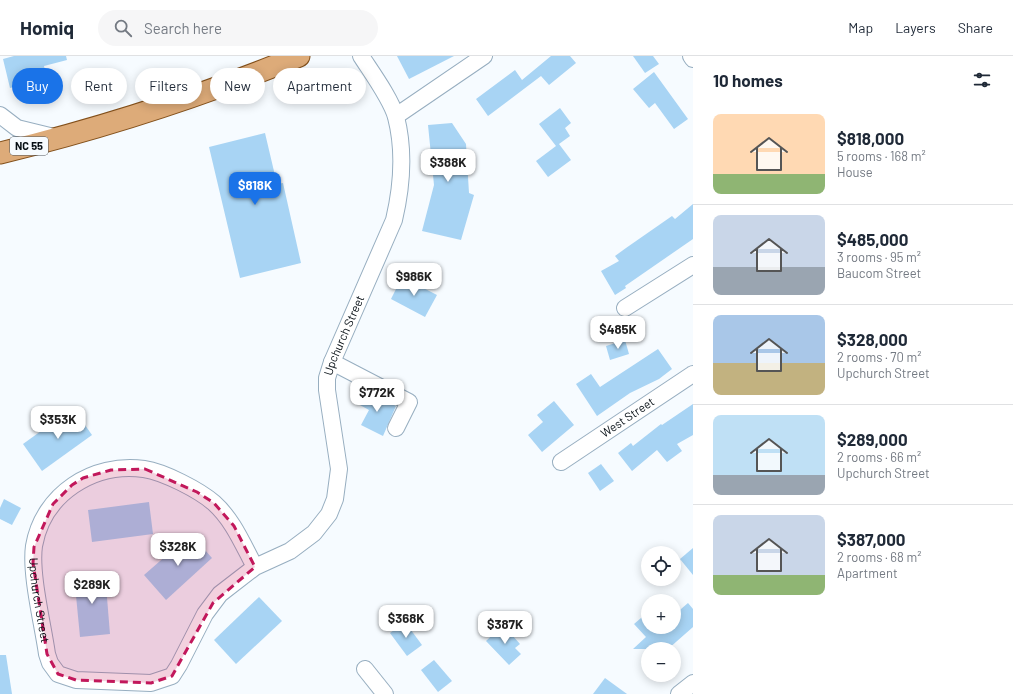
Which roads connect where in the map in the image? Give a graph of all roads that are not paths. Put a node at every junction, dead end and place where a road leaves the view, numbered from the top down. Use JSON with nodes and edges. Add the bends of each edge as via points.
{"nodes":[{"id":1,"x":299,"y":56,"type":"edge"},
{"id":2,"x":362,"y":56,"type":"edge"},
{"id":3,"x":484,"y":56,"type":"edge"},
{"id":4,"x":691,"y":56,"type":"edge"},
{"id":5,"x":693,"y":59,"type":"edge"},
{"id":6,"x":0,"y":115,"type":"edge"},
{"id":7,"x":396,"y":116,"type":"junction"},
{"id":8,"x":58,"y":138,"type":"junction"},
{"id":9,"x":0,"y":153,"type":"edge"},
{"id":10,"x":693,"y":265,"type":"edge"},
{"id":11,"x":625,"y":308,"type":"dead end"},
{"id":12,"x":332,"y":362,"type":"junction"},
{"id":13,"x":693,"y":374,"type":"edge"},
{"id":14,"x":396,"y":428,"type":"dead end"},
{"id":15,"x":561,"y":462,"type":"dead end"},
{"id":16,"x":255,"y":567,"type":"junction"},
{"id":17,"x":365,"y":669,"type":"dead end"},
{"id":18,"x":693,"y":683,"type":"edge"},
{"id":19,"x":385,"y":694,"type":"edge"},
{"id":20,"x":679,"y":694,"type":"edge"}],
"edges":[{"from":1,"to":8,"type":"main road","number":"NC 55","via":[[240,80]]},
{"from":2,"to":7,"type":"street","name":"Upchurch Street"},
{"from":3,"to":7,"type":"street"},
{"from":4,"to":5,"type":"street"},
{"from":6,"to":8,"type":"street","via":[[17,128]]},
{"from":7,"to":12,"type":"street","name":"Upchurch Street","via":[[403,168],[394,220]]},
{"from":8,"to":9,"type":"main road","number":"NC 55"},
{"from":10,"to":11,"type":"street"},
{"from":12,"to":14,"type":"street","via":[[409,402]]},
{"from":12,"to":16,"type":"street","name":"Upchurch Street","via":[[327,378],[327,390],[339,469],[335,499],[329,514],[314,533],[290,551]]},
{"from":13,"to":15,"type":"street","name":"West Street"},
{"from":16,"to":16,"type":"street","name":"Upchurch Street","via":[[229,586],[213,603],[172,676],[162,681],[151,683],[76,680],[58,674],[50,663],[33,563],[34,546],[53,504],[67,489],[83,478],[111,470],[137,468],[156,472],[180,482],[214,503],[224,514],[234,526]]},
{"from":17,"to":19,"type":"street"},
{"from":18,"to":20,"type":"street"}]}
